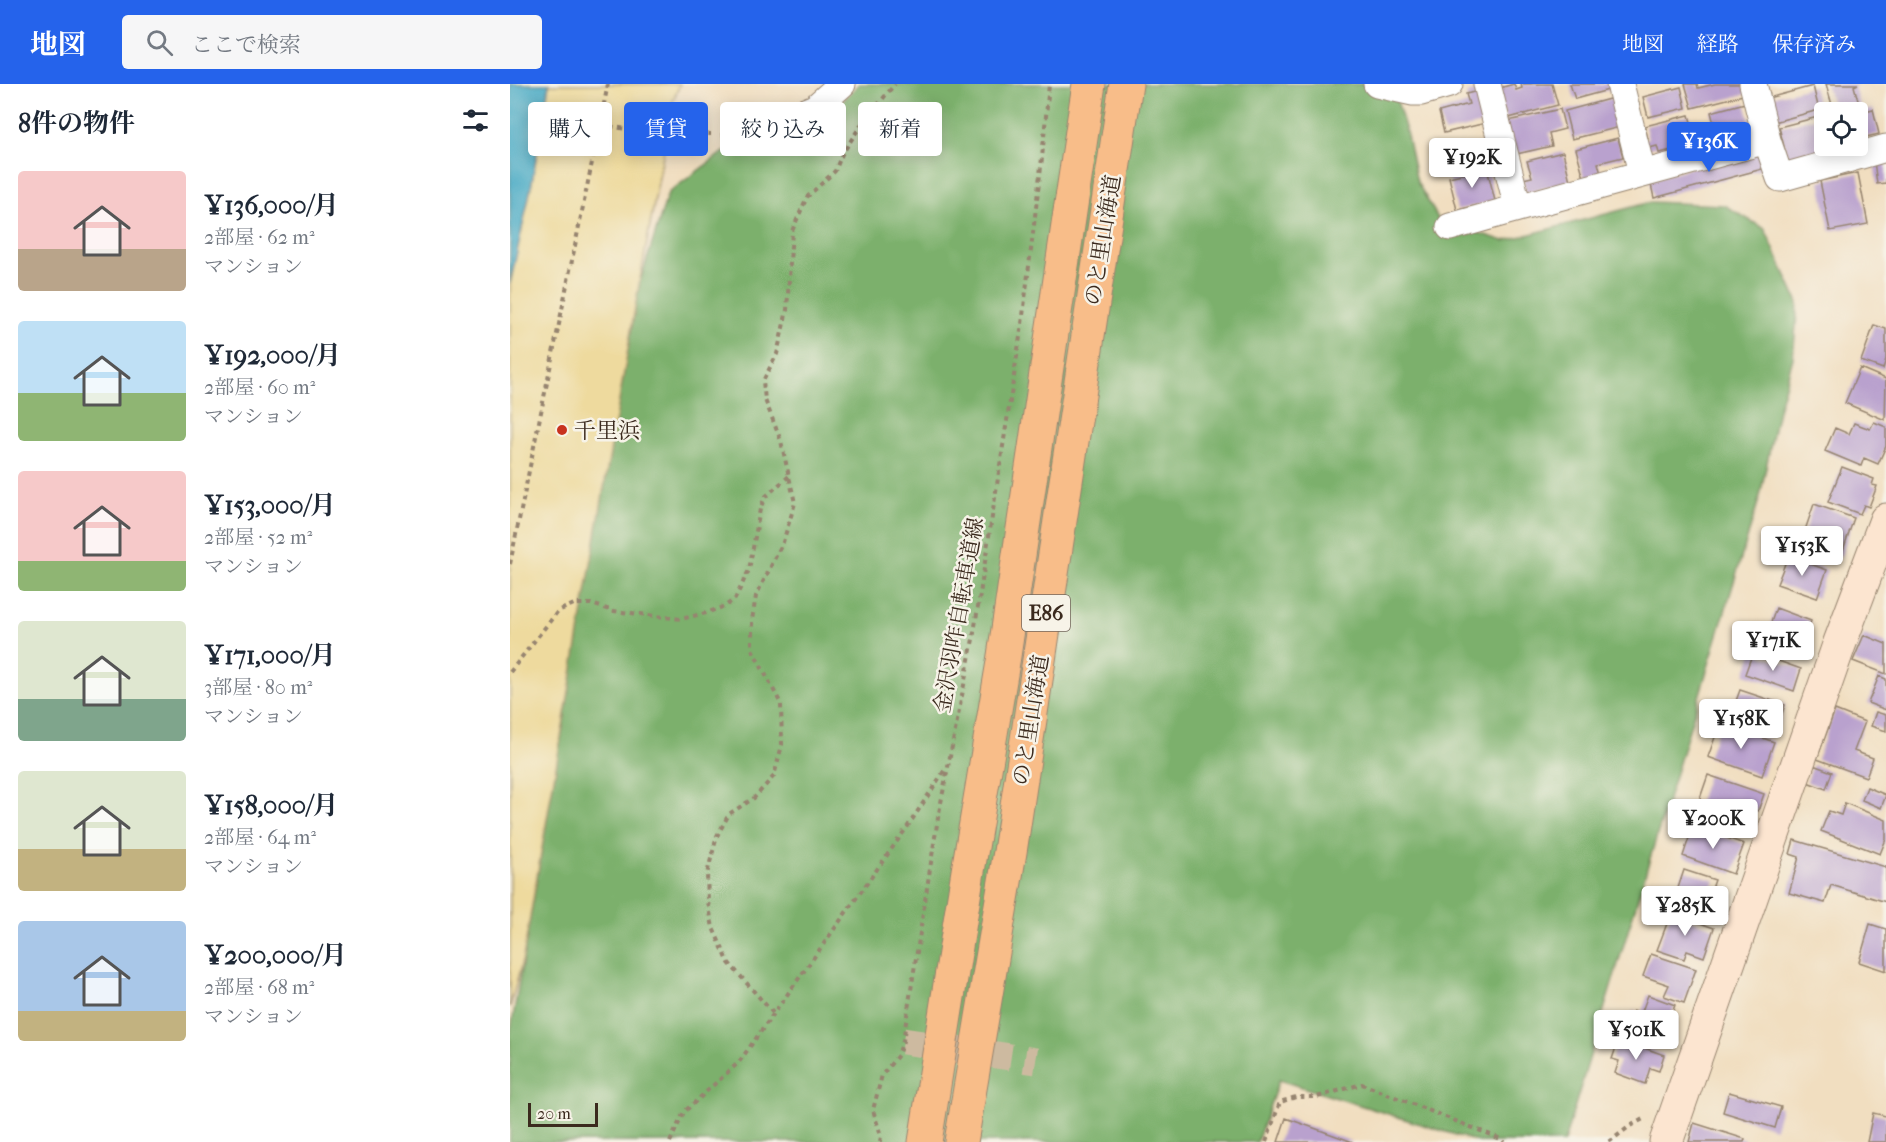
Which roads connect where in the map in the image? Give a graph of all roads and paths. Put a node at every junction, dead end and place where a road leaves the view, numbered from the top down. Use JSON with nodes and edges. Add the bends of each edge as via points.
{"nodes":[{"id":1,"x":608,"y":84,"type":"edge"},
{"id":2,"x":842,"y":84,"type":"edge"},
{"id":3,"x":895,"y":84,"type":"edge"},
{"id":4,"x":1048,"y":84,"type":"edge"},
{"id":5,"x":1089,"y":84,"type":"edge"},
{"id":6,"x":1126,"y":84,"type":"edge"},
{"id":7,"x":1377,"y":84,"type":"edge"},
{"id":8,"x":1449,"y":84,"type":"edge"},
{"id":9,"x":1487,"y":84,"type":"edge"},
{"id":10,"x":1620,"y":84,"type":"edge"},
{"id":11,"x":1753,"y":84,"type":"edge"},
{"id":12,"x":605,"y":102,"type":"edge"},
{"id":13,"x":822,"y":102,"type":"edge"},
{"id":14,"x":612,"y":127,"type":"edge"},
{"id":15,"x":720,"y":134,"type":"edge"},
{"id":16,"x":1767,"y":140,"type":"junction"},
{"id":17,"x":1886,"y":148,"type":"edge"},
{"id":18,"x":595,"y":156,"type":"edge"},
{"id":19,"x":1642,"y":173,"type":"junction"},
{"id":20,"x":1518,"y":208,"type":"junction"},
{"id":21,"x":1450,"y":227,"type":"dead end"},
{"id":22,"x":789,"y":476,"type":"junction"},
{"id":23,"x":1886,"y":520,"type":"edge"},
{"id":24,"x":510,"y":564,"type":"edge"},
{"id":25,"x":510,"y":672,"type":"edge"},
{"id":26,"x":948,"y":764,"type":"junction"},
{"id":27,"x":773,"y":1013,"type":"junction"},
{"id":28,"x":670,"y":1142,"type":"edge"},
{"id":29,"x":880,"y":1142,"type":"edge"},
{"id":30,"x":925,"y":1142,"type":"edge"},
{"id":31,"x":961,"y":1142,"type":"edge"},
{"id":32,"x":1266,"y":1142,"type":"edge"},
{"id":33,"x":1504,"y":1142,"type":"edge"},
{"id":34,"x":1666,"y":1142,"type":"edge"}],
"edges":[{"from":1,"to":12,"type":"path"},
{"from":2,"to":13,"type":"street"},
{"from":3,"to":22,"type":"path","via":[[848,144],[835,171],[807,197],[792,231],[787,310],[777,354],[763,381],[765,400]]},
{"from":4,"to":26,"type":"path","name":"金沢羽咋自転車道線","via":[[1022,324],[973,639]]},
{"from":5,"to":30,"type":"highway","name":"のと里山海道","number":"E86","via":[[1004,656]]},
{"from":6,"to":31,"type":"highway","name":"のと里山海道","number":"E86","via":[[1010,852]]},
{"from":7,"to":8,"type":"street","via":[[1421,92]]},
{"from":9,"to":20,"type":"street"},
{"from":10,"to":19,"type":"street"},
{"from":11,"to":16,"type":"street"},
{"from":14,"to":15,"type":"path","via":[[652,134]]},
{"from":16,"to":17,"type":"street","via":[[1780,178]]},
{"from":16,"to":19,"type":"street"},
{"from":18,"to":24,"type":"path"},
{"from":19,"to":20,"type":"street"},
{"from":20,"to":21,"type":"street"},
{"from":22,"to":25,"type":"path","via":[[765,498],[760,509],[749,570],[735,599],[706,614],[681,619],[573,604],[558,612]]},
{"from":22,"to":27,"type":"path","via":[[795,503],[783,542],[756,596],[752,620],[752,649],[781,704],[782,745],[774,776],[754,798],[729,814],[717,836],[707,874],[713,928],[729,963]]},
{"from":23,"to":34,"type":"street"},
{"from":26,"to":27,"type":"path"},
{"from":26,"to":29,"type":"path","name":"金沢羽咋自転車道線","via":[[903,1041],[898,1055],[882,1075],[873,1110]]},
{"from":27,"to":28,"type":"path","via":[[739,1062],[684,1112]]},
{"from":32,"to":33,"type":"path","via":[[1280,1102],[1317,1097],[1362,1084]]}]}
